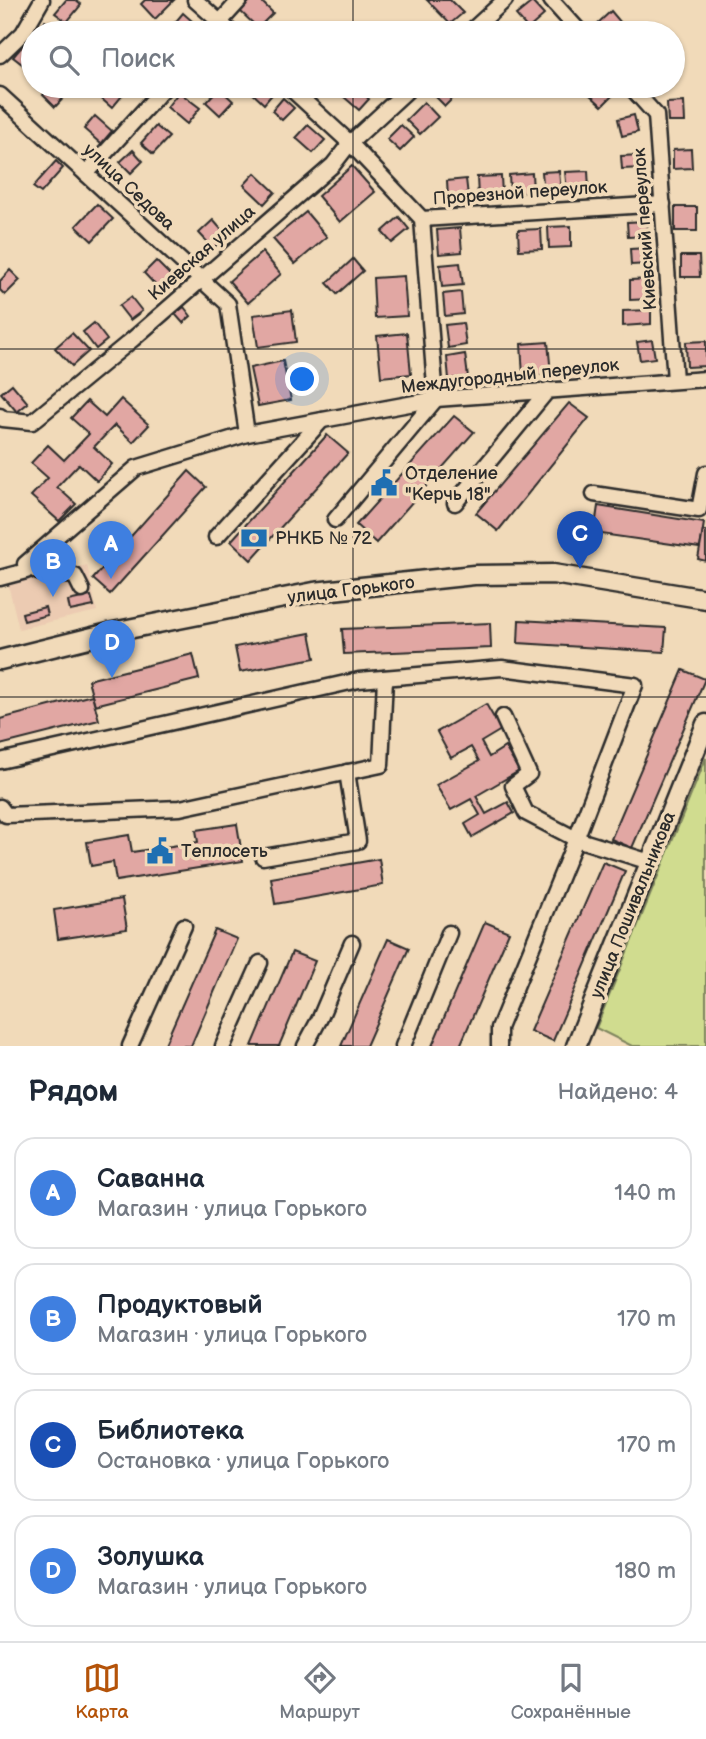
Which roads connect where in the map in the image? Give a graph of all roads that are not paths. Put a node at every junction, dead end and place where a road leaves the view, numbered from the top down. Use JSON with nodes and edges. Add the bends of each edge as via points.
{"nodes":[{"id":1,"x":42,"y":0,"type":"edge"},
{"id":2,"x":195,"y":0,"type":"edge"},
{"id":3,"x":240,"y":0,"type":"edge"},
{"id":4,"x":505,"y":0,"type":"edge"},
{"id":5,"x":551,"y":0,"type":"edge"},
{"id":6,"x":30,"y":21,"type":"edge"},
{"id":7,"x":210,"y":21,"type":"edge"},
{"id":8,"x":221,"y":21,"type":"edge"},
{"id":9,"x":482,"y":21,"type":"edge"},
{"id":10,"x":571,"y":21,"type":"edge"},
{"id":11,"x":21,"y":35,"type":"edge"},
{"id":12,"x":0,"y":55,"type":"edge"},
{"id":13,"x":0,"y":95,"type":"edge"},
{"id":14,"x":155,"y":98,"type":"edge"},
{"id":15,"x":301,"y":98,"type":"edge"},
{"id":16,"x":399,"y":98,"type":"edge"},
{"id":17,"x":641,"y":98,"type":"edge"},
{"id":18,"x":350,"y":143,"type":"junction"},
{"id":19,"x":86,"y":174,"type":"junction"},
{"id":20,"x":663,"y":204,"type":"junction"},
{"id":21,"x":422,"y":219,"type":"junction"},
{"id":22,"x":201,"y":279,"type":"junction"},
{"id":23,"x":706,"y":379,"type":"edge"},
{"id":24,"x":675,"y":380,"type":"junction"},
{"id":25,"x":548,"y":390,"type":"junction"},
{"id":26,"x":436,"y":399,"type":"junction"},
{"id":27,"x":2,"y":418,"type":"edge"},
{"id":28,"x":322,"y":420,"type":"junction"},
{"id":29,"x":247,"y":435,"type":"junction"},
{"id":30,"x":706,"y":473,"type":"edge"},
{"id":31,"x":594,"y":494,"type":"dead end"},
{"id":32,"x":455,"y":503,"type":"dead end"},
{"id":33,"x":335,"y":520,"type":"dead end"},
{"id":34,"x":216,"y":537,"type":"dead end"},
{"id":35,"x":25,"y":568,"type":"junction"},
{"id":36,"x":0,"y":578,"type":"edge"},
{"id":37,"x":82,"y":590,"type":"dead end"},
{"id":38,"x":706,"y":599,"type":"edge"},
{"id":39,"x":0,"y":660,"type":"edge"},
{"id":40,"x":385,"y":678,"type":"junction"},
{"id":41,"x":503,"y":717,"type":"dead end"},
{"id":42,"x":706,"y":724,"type":"edge"},
{"id":43,"x":0,"y":761,"type":"edge"},
{"id":44,"x":348,"y":772,"type":"junction"},
{"id":45,"x":0,"y":807,"type":"edge"},
{"id":46,"x":576,"y":839,"type":"junction"},
{"id":47,"x":263,"y":857,"type":"dead end"},
{"id":48,"x":650,"y":862,"type":"junction"},
{"id":49,"x":184,"y":926,"type":"dead end"},
{"id":50,"x":449,"y":933,"type":"dead end"},
{"id":51,"x":352,"y":943,"type":"dead end"},
{"id":52,"x":260,"y":962,"type":"dead end"},
{"id":53,"x":130,"y":1046,"type":"edge"},
{"id":54,"x":223,"y":1046,"type":"edge"},
{"id":55,"x":305,"y":1046,"type":"edge"},
{"id":56,"x":403,"y":1046,"type":"edge"},
{"id":57,"x":499,"y":1046,"type":"edge"},
{"id":58,"x":576,"y":1046,"type":"edge"}],
"edges":[{"from":1,"to":6,"type":"lane"},
{"from":2,"to":7,"type":"lane"},
{"from":3,"to":8,"type":"lane"},
{"from":4,"to":9,"type":"lane"},
{"from":5,"to":10,"type":"lane"},
{"from":11,"to":12,"type":"lane"},
{"from":13,"to":19,"type":"lane","name":"улица Седова"},
{"from":14,"to":19,"type":"lane"},
{"from":15,"to":18,"type":"lane"},
{"from":16,"to":18,"type":"lane","name":"Киевская улица"},
{"from":17,"to":20,"type":"lane","name":"Киевский переулок","via":[[656,115]]},
{"from":18,"to":21,"type":"lane"},
{"from":18,"to":22,"type":"lane","name":"Киевская улица","via":[[333,165]]},
{"from":19,"to":22,"type":"lane","name":"улица Седова"},
{"from":20,"to":21,"type":"lane","name":"Прорезной переулок"},
{"from":20,"to":24,"type":"lane","name":"Киевский переулок"},
{"from":21,"to":26,"type":"lane"},
{"from":22,"to":27,"type":"lane","name":"Киевская улица","via":[[32,422]]},
{"from":22,"to":29,"type":"lane","name":"улица Седова","via":[[228,304]]},
{"from":23,"to":24,"type":"lane","name":"Междугородный переулок"},
{"from":24,"to":25,"type":"lane","name":"Междугородный переулок"},
{"from":25,"to":26,"type":"lane","name":"Междугородный переулок"},
{"from":25,"to":32,"type":"lane"},
{"from":26,"to":28,"type":"lane","name":"Междугородный переулок"},
{"from":26,"to":33,"type":"lane"},
{"from":28,"to":29,"type":"lane","name":"Междугородный переулок"},
{"from":28,"to":34,"type":"lane"},
{"from":29,"to":35,"type":"lane","name":"Междугородный переулок","via":[[136,468]]},
{"from":30,"to":31,"type":"lane","via":[[699,510]]},
{"from":35,"to":36,"type":"lane","name":"Междугородный переулок"},
{"from":35,"to":37,"type":"lane","via":[[75,576]]},
{"from":38,"to":39,"type":"main road","name":"улица Горького","via":[[553,574],[474,575],[314,592]]},
{"from":40,"to":43,"type":"lane","via":[[359,680]]},
{"from":40,"to":44,"type":"lane","via":[[381,765]]},
{"from":40,"to":46,"type":"lane","via":[[502,668],[635,685]]},
{"from":41,"to":46,"type":"lane","via":[[529,774],[513,786],[526,813]]},
{"from":42,"to":48,"type":"main road","name":"улица Пошивальникова"},
{"from":44,"to":45,"type":"lane","via":[[180,808],[6,815]]},
{"from":44,"to":47,"type":"lane","via":[[358,841]]},
{"from":46,"to":48,"type":"lane"},
{"from":46,"to":57,"type":"lane","via":[[499,1027]]},
{"from":48,"to":58,"type":"main road","name":"улица Пошивальникова"},
{"from":49,"to":53,"type":"lane"},
{"from":50,"to":56,"type":"lane"},
{"from":51,"to":55,"type":"lane"},
{"from":52,"to":54,"type":"lane"}]}
